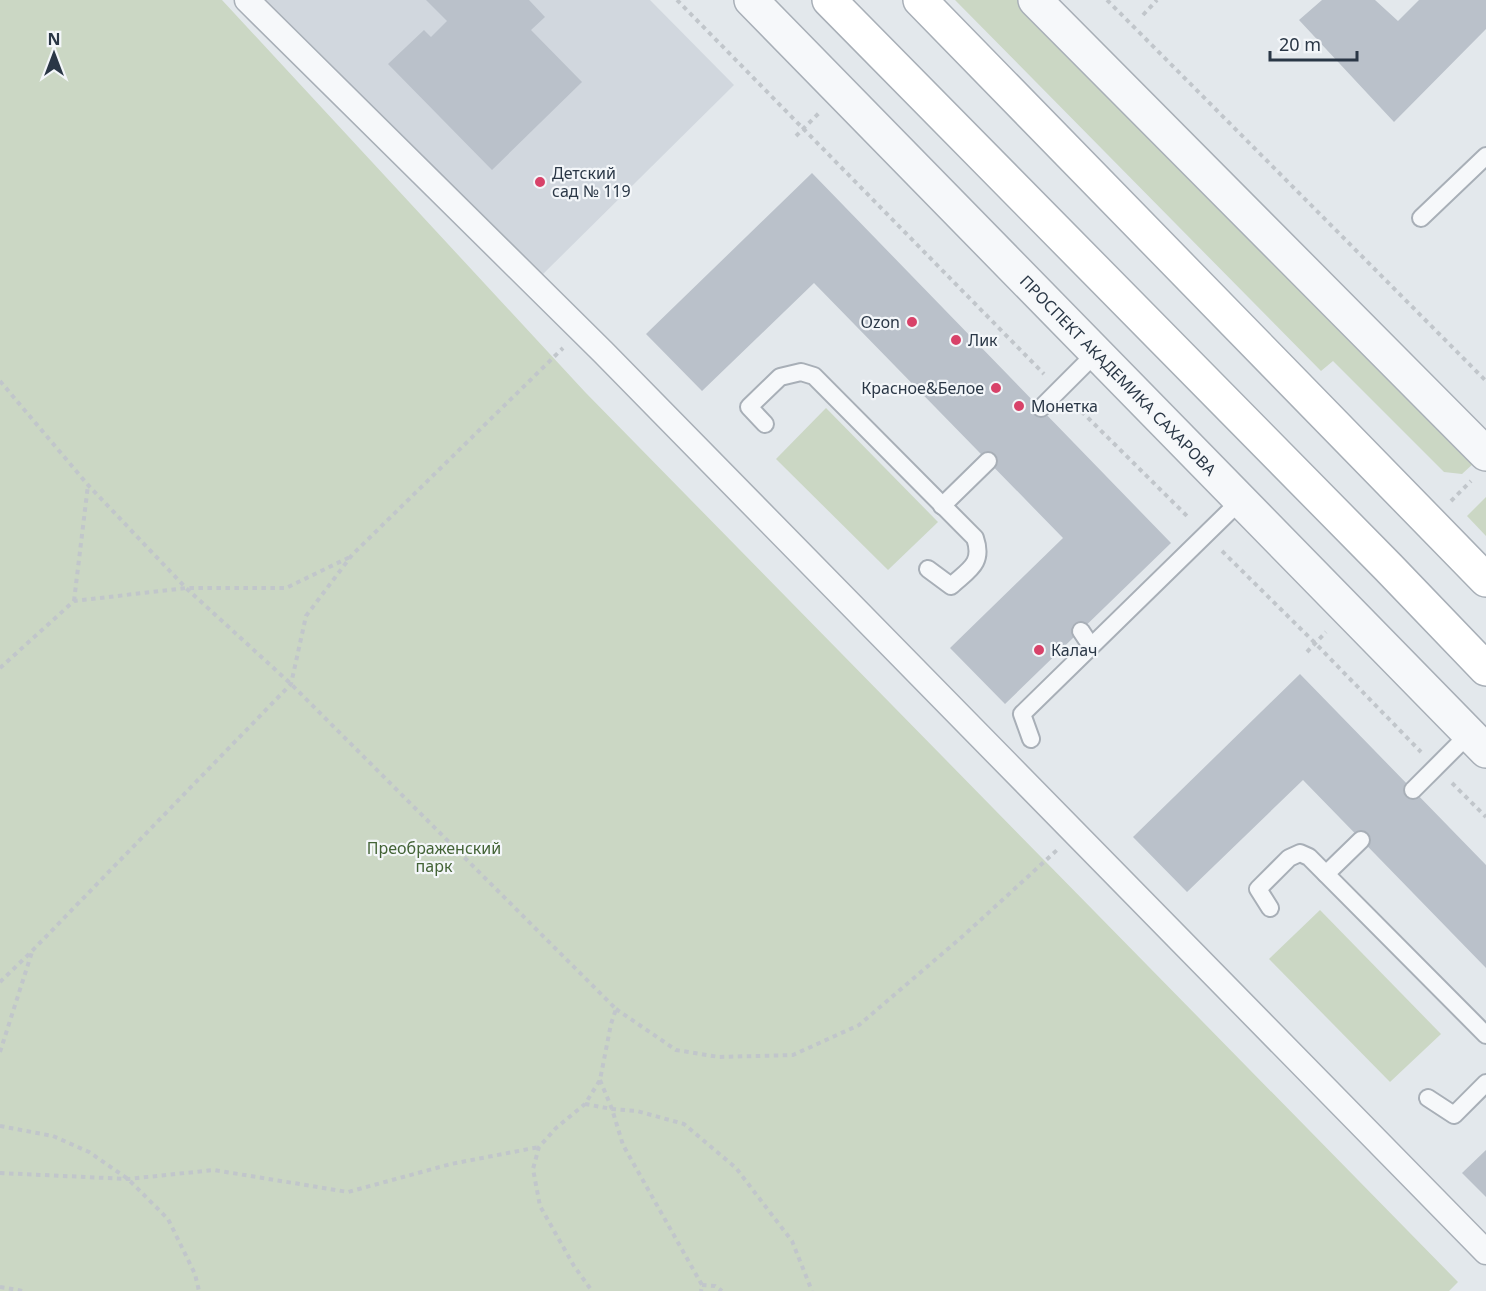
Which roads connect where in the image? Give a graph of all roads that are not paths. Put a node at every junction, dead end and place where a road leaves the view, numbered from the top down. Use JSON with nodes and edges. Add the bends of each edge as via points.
{"nodes":[{"id":1,"x":247,"y":0,"type":"edge"},
{"id":2,"x":752,"y":0,"type":"edge"},
{"id":3,"x":829,"y":0,"type":"edge"},
{"id":4,"x":920,"y":0,"type":"edge"},
{"id":5,"x":1035,"y":0,"type":"edge"},
{"id":6,"x":1486,"y":156,"type":"edge"},
{"id":7,"x":1421,"y":218,"type":"dead end"},
{"id":8,"x":1096,"y":353,"type":"junction"},
{"id":9,"x":1041,"y":408,"type":"dead end"},
{"id":10,"x":765,"y":424,"type":"dead end"},
{"id":11,"x":1486,"y":454,"type":"edge"},
{"id":12,"x":988,"y":461,"type":"dead end"},
{"id":13,"x":1240,"y":500,"type":"junction"},
{"id":14,"x":942,"y":506,"type":"junction"},
{"id":15,"x":928,"y":569,"type":"dead end"},
{"id":16,"x":1486,"y":580,"type":"edge"},
{"id":17,"x":1081,"y":631,"type":"dead end"},
{"id":18,"x":1091,"y":646,"type":"junction"},
{"id":19,"x":1486,"y":669,"type":"edge"},
{"id":20,"x":1031,"y":739,"type":"dead end"},
{"id":21,"x":1478,"y":742,"type":"edge"},
{"id":22,"x":1413,"y":790,"type":"dead end"},
{"id":23,"x":1361,"y":840,"type":"dead end"},
{"id":24,"x":1326,"y":874,"type":"junction"},
{"id":25,"x":1270,"y":908,"type":"dead end"},
{"id":26,"x":1486,"y":1035,"type":"edge"},
{"id":27,"x":1486,"y":1083,"type":"edge"},
{"id":28,"x":1428,"y":1098,"type":"dead end"},
{"id":29,"x":1486,"y":1252,"type":"edge"}],
"edges":[{"from":1,"to":29,"type":"street","via":[[581,331]]},
{"from":2,"to":8,"type":"street","name":"ПРОСПЕКТ АКАДЕМИКА САХАРОВА"},
{"from":3,"to":19,"type":"main road"},
{"from":4,"to":16,"type":"main road"},
{"from":5,"to":11,"type":"street"},
{"from":6,"to":7,"type":"lane"},
{"from":8,"to":9,"type":"lane"},
{"from":8,"to":13,"type":"street","name":"ПРОСПЕКТ АКАДЕМИКА САХАРОВА"},
{"from":10,"to":14,"type":"lane","via":[[749,407],[780,377],[801,372],[814,376]]},
{"from":12,"to":14,"type":"lane"},
{"from":13,"to":18,"type":"lane"},
{"from":13,"to":21,"type":"street","name":"ПРОСПЕКТ АКАДЕМИКА САХАРОВА"},
{"from":14,"to":15,"type":"lane","via":[[975,538],[979,549],[976,563],[951,586]]},
{"from":17,"to":18,"type":"lane"},
{"from":18,"to":20,"type":"lane","via":[[1022,714]]},
{"from":21,"to":22,"type":"lane","via":[[1436,767]]},
{"from":23,"to":24,"type":"lane"},
{"from":24,"to":25,"type":"lane","via":[[1300,853],[1289,858],[1258,889]]},
{"from":24,"to":26,"type":"lane"},
{"from":27,"to":28,"type":"lane","via":[[1454,1115]]}]}
